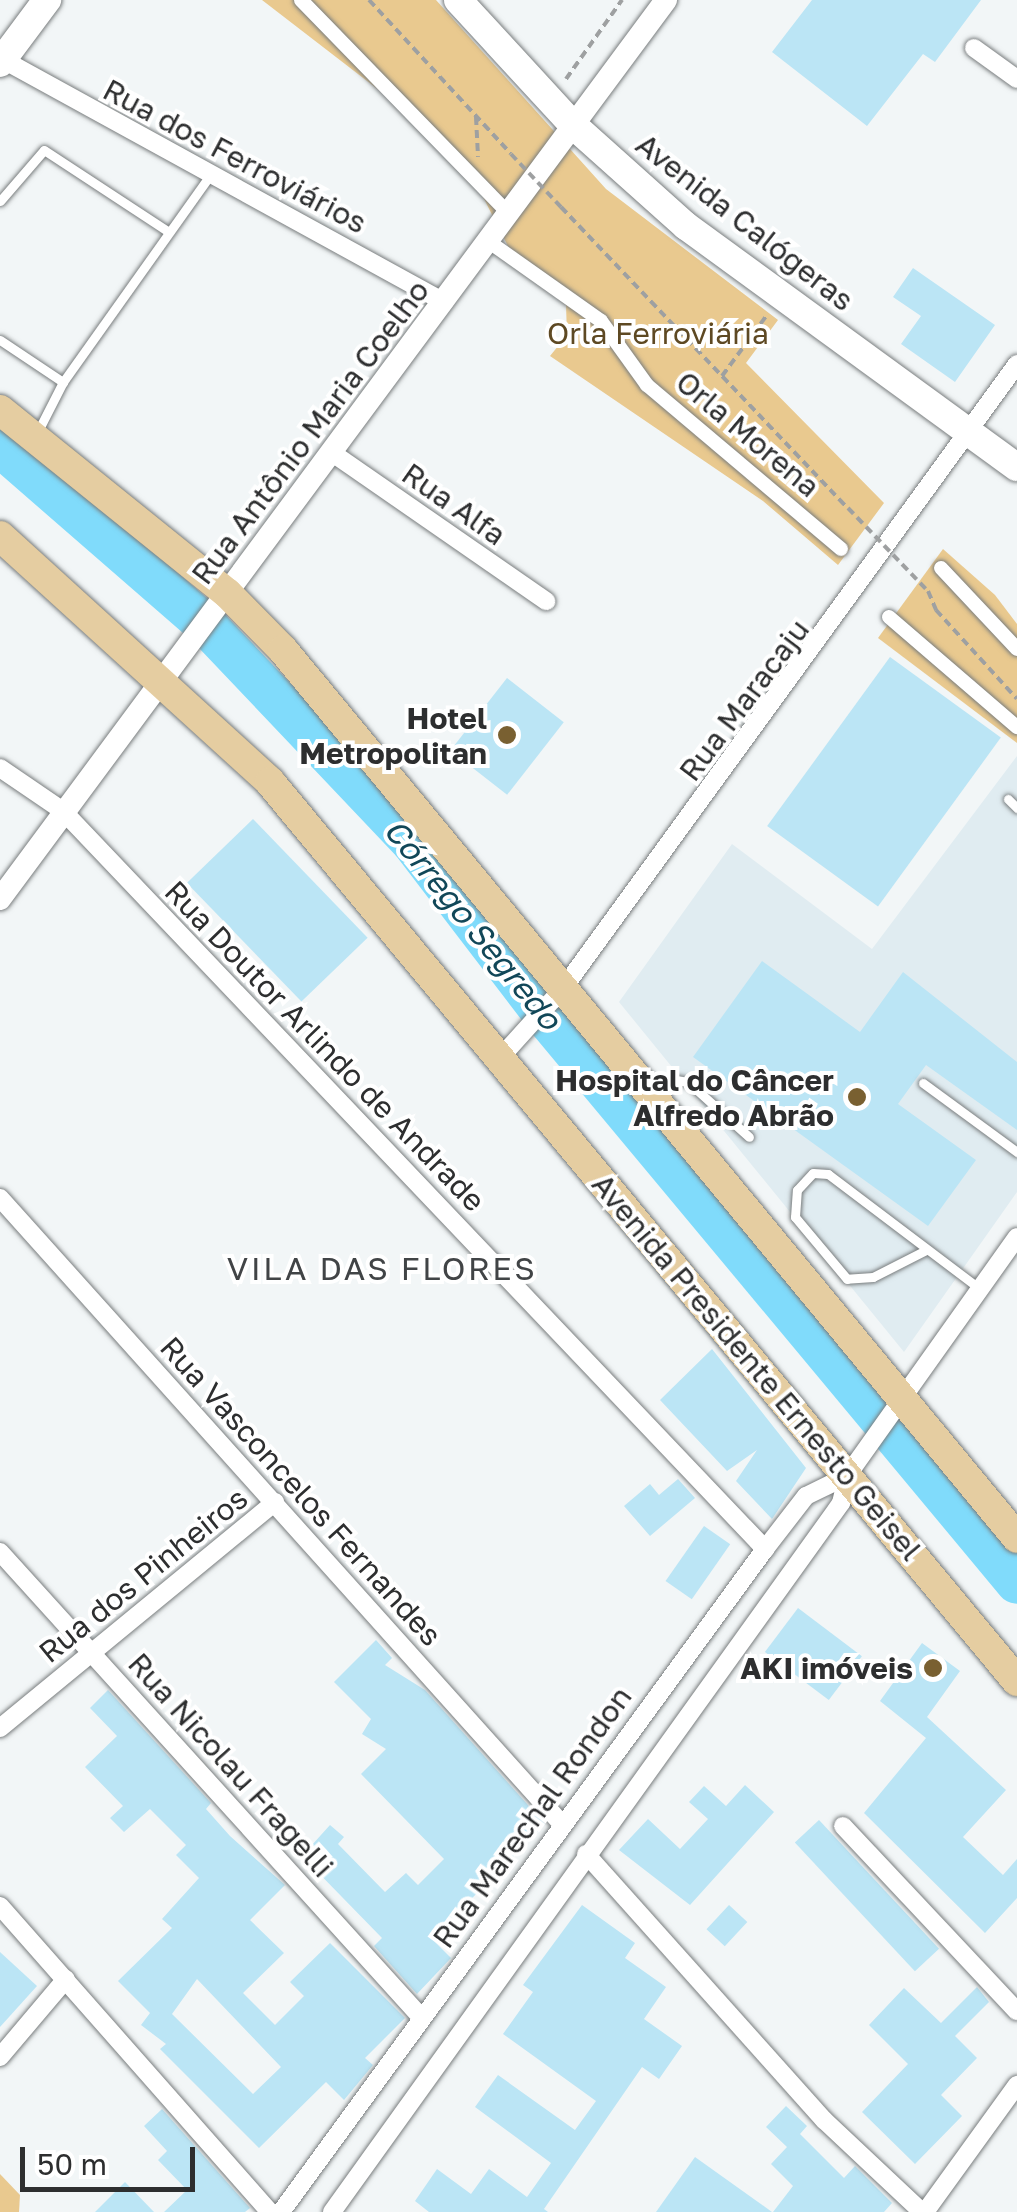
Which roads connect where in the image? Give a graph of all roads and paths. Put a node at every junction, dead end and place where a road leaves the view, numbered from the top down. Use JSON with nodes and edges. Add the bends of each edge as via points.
{"nodes":[{"id":1,"x":47,"y":0,"type":"edge"},
{"id":2,"x":302,"y":0,"type":"edge"},
{"id":3,"x":368,"y":0,"type":"edge"},
{"id":4,"x":458,"y":0,"type":"edge"},
{"id":5,"x":622,"y":0,"type":"edge"},
{"id":6,"x":666,"y":0,"type":"edge"},
{"id":7,"x":974,"y":48,"type":"dead end"},
{"id":8,"x":1,"y":60,"type":"edge"},
{"id":9,"x":553,"y":66,"type":"dead end"},
{"id":10,"x":1017,"y":79,"type":"edge"},
{"id":11,"x":476,"y":116,"type":"junction"},
{"id":12,"x":574,"y":125,"type":"junction"},
{"id":13,"x":211,"y":174,"type":"junction"},
{"id":14,"x":479,"y":177,"type":"junction"},
{"id":15,"x":0,"y":201,"type":"edge"},
{"id":16,"x":508,"y":214,"type":"junction"},
{"id":17,"x":169,"y":232,"type":"junction"},
{"id":18,"x":488,"y":242,"type":"junction"},
{"id":19,"x":782,"y":295,"type":"junction"},
{"id":20,"x":444,"y":302,"type":"junction"},
{"id":21,"x":0,"y":340,"type":"edge"},
{"id":22,"x":1017,"y":364,"type":"edge"},
{"id":23,"x":722,"y":376,"type":"junction"},
{"id":24,"x":63,"y":382,"type":"junction"},
{"id":25,"x":0,"y":410,"type":"edge"},
{"id":26,"x":969,"y":432,"type":"junction"},
{"id":27,"x":34,"y":438,"type":"junction"},
{"id":28,"x":331,"y":452,"type":"junction"},
{"id":29,"x":1017,"y":467,"type":"edge"},
{"id":30,"x":0,"y":536,"type":"edge"},
{"id":31,"x":841,"y":550,"type":"dead end"},
{"id":32,"x":941,"y":568,"type":"dead end"},
{"id":33,"x":227,"y":594,"type":"junction"},
{"id":34,"x":546,"y":601,"type":"dead end"},
{"id":35,"x":888,"y":617,"type":"dead end"},
{"id":36,"x":1017,"y":648,"type":"edge"},
{"id":37,"x":170,"y":670,"type":"junction"},
{"id":38,"x":1017,"y":699,"type":"edge"},
{"id":39,"x":1017,"y":727,"type":"edge"},
{"id":40,"x":0,"y":768,"type":"edge"},
{"id":41,"x":1008,"y":799,"type":"dead end"},
{"id":42,"x":1017,"y":808,"type":"edge"},
{"id":43,"x":64,"y":811,"type":"junction"},
{"id":44,"x":0,"y":899,"type":"edge"},
{"id":45,"x":560,"y":994,"type":"junction"},
{"id":46,"x":507,"y":1051,"type":"junction"},
{"id":47,"x":923,"y":1083,"type":"dead end"},
{"id":48,"x":657,"y":1099,"type":"junction"},
{"id":49,"x":748,"y":1137,"type":"dead end"},
{"id":50,"x":1017,"y":1152,"type":"edge"},
{"id":51,"x":0,"y":1198,"type":"edge"},
{"id":52,"x":1017,"y":1238,"type":"edge"},
{"id":53,"x":926,"y":1250,"type":"junction"},
{"id":54,"x":979,"y":1288,"type":"junction"},
{"id":55,"x":898,"y":1406,"type":"junction"},
{"id":56,"x":851,"y":1471,"type":"junction"},
{"id":57,"x":275,"y":1502,"type":"junction"},
{"id":58,"x":1017,"y":1538,"type":"edge"},
{"id":59,"x":765,"y":1549,"type":"junction"},
{"id":60,"x":0,"y":1552,"type":"edge"},
{"id":61,"x":92,"y":1652,"type":"junction"},
{"id":62,"x":1017,"y":1680,"type":"edge"},
{"id":63,"x":0,"y":1728,"type":"edge"},
{"id":64,"x":560,"y":1822,"type":"junction"},
{"id":65,"x":843,"y":1826,"type":"dead end"},
{"id":66,"x":586,"y":1854,"type":"junction"},
{"id":67,"x":0,"y":1906,"type":"edge"},
{"id":68,"x":66,"y":1979,"type":"junction"},
{"id":69,"x":1017,"y":2011,"type":"edge"},
{"id":70,"x":420,"y":2016,"type":"junction"},
{"id":71,"x":0,"y":2058,"type":"edge"},
{"id":72,"x":1017,"y":2086,"type":"edge"},
{"id":73,"x":270,"y":2212,"type":"edge"},
{"id":74,"x":281,"y":2212,"type":"edge"},
{"id":75,"x":332,"y":2212,"type":"edge"},
{"id":76,"x":924,"y":2212,"type":"edge"}],
"edges":[{"from":1,"to":8,"type":"main road"},
{"from":2,"to":14,"type":"street"},
{"from":3,"to":11,"type":"path"},
{"from":4,"to":12,"type":"main road","name":"Avenida Calógeras"},
{"from":5,"to":9,"type":"path","via":[[565,80]]},
{"from":6,"to":12,"type":"street","name":"Rua Antônio Maria Coelho"},
{"from":7,"to":10,"type":"street"},
{"from":8,"to":13,"type":"street","name":"Rua dos Ferroviários"},
{"from":11,"to":14,"type":"path"},
{"from":11,"to":23,"type":"path","bridge":true},
{"from":12,"to":16,"type":"street","name":"Rua Antônio Maria Coelho"},
{"from":12,"to":19,"type":"main road","name":"Avenida Calógeras","via":[[686,226]]},
{"from":13,"to":17,"type":"lane"},
{"from":13,"to":20,"type":"street","name":"Rua dos Ferroviários"},
{"from":14,"to":16,"type":"street"},
{"from":15,"to":17,"type":"lane","via":[[44,150]]},
{"from":16,"to":18,"type":"street","name":"Rua Antônio Maria Coelho"},
{"from":17,"to":24,"type":"lane"},
{"from":18,"to":20,"type":"street","name":"Rua Antônio Maria Coelho"},
{"from":18,"to":31,"type":"street","name":"Orla Morena","via":[[601,320],[646,385]]},
{"from":19,"to":23,"type":"path"},
{"from":19,"to":26,"type":"main road","name":"Avenida Calógeras"},
{"from":20,"to":28,"type":"street","name":"Rua Antônio Maria Coelho"},
{"from":21,"to":24,"type":"lane"},
{"from":22,"to":26,"type":"street","name":"Rua Maracaju"},
{"from":23,"to":38,"type":"path","bridge":true,"via":[[928,592],[936,610]]},
{"from":24,"to":27,"type":"lane"},
{"from":25,"to":27,"type":"main road"},
{"from":26,"to":29,"type":"main road","name":"Avenida Calógeras"},
{"from":26,"to":45,"type":"street","name":"Rua Maracaju"},
{"from":27,"to":33,"type":"main road"},
{"from":28,"to":33,"type":"street","name":"Rua Antônio Maria Coelho"},
{"from":28,"to":34,"type":"street","name":"Rua Alfa"},
{"from":30,"to":37,"type":"main road","name":"Avenida Presidente Ernesto Geisel"},
{"from":32,"to":36,"type":"street"},
{"from":33,"to":37,"type":"street","name":"Rua Antônio Maria Coelho"},
{"from":33,"to":45,"type":"main road","via":[[334,707]]},
{"from":35,"to":39,"type":"street"},
{"from":37,"to":43,"type":"street","name":"Rua Antônio Maria Coelho"},
{"from":37,"to":46,"type":"main road","name":"Avenida Presidente Ernesto Geisel"},
{"from":40,"to":43,"type":"street","name":"Rua Doutor Arlindo de Andrade"},
{"from":41,"to":42,"type":"lane"},
{"from":43,"to":44,"type":"street","name":"Rua Antônio Maria Coelho"},
{"from":43,"to":59,"type":"street","name":"Rua Doutor Arlindo de Andrade"},
{"from":45,"to":46,"type":"street","name":"Rua Maracaju"},
{"from":45,"to":48,"type":"main road"},
{"from":46,"to":56,"type":"main road","name":"Avenida Presidente Ernesto Geisel"},
{"from":47,"to":50,"type":"lane"},
{"from":48,"to":49,"type":"lane","via":[[676,1080],[688,1082]]},
{"from":48,"to":55,"type":"main road"},
{"from":51,"to":57,"type":"street","name":"Rua Vasconcelos Fernandes"},
{"from":52,"to":54,"type":"street","name":"Rua Marechal Rondon"},
{"from":53,"to":53,"type":"lane","via":[[828,1174],[812,1174],[798,1190],[795,1218],[847,1279],[873,1277]]},
{"from":53,"to":54,"type":"lane"},
{"from":54,"to":55,"type":"street","name":"Rua Marechal Rondon"},
{"from":55,"to":56,"type":"street","name":"Rua Marechal Rondon"},
{"from":55,"to":58,"type":"main road"},
{"from":56,"to":59,"type":"street","name":"Rua Marechal Rondon","via":[[806,1496]]},
{"from":56,"to":62,"type":"main road","name":"Avenida Presidente Ernesto Geisel"},
{"from":56,"to":66,"type":"street","name":"Rua Marechal Rondon","via":[[841,1504]]},
{"from":57,"to":61,"type":"street","name":"Rua dos Pinheiros"},
{"from":57,"to":64,"type":"street","name":"Rua Vasconcelos Fernandes"},
{"from":59,"to":64,"type":"street","name":"Rua Marechal Rondon"},
{"from":60,"to":61,"type":"street","name":"Rua Nicolau Fragelli"},
{"from":61,"to":63,"type":"street","name":"Rua dos Pinheiros"},
{"from":61,"to":70,"type":"street","name":"Rua Nicolau Fragelli"},
{"from":64,"to":70,"type":"street","name":"Rua Marechal Rondon"},
{"from":65,"to":69,"type":"street"},
{"from":66,"to":75,"type":"street","name":"Rua Marechal Rondon"},
{"from":66,"to":76,"type":"street","via":[[824,2120]]},
{"from":67,"to":68,"type":"street"},
{"from":68,"to":71,"type":"street"},
{"from":68,"to":73,"type":"street"},
{"from":70,"to":74,"type":"street","name":"Rua Marechal Rondon"},
{"from":72,"to":76,"type":"street"}]}
